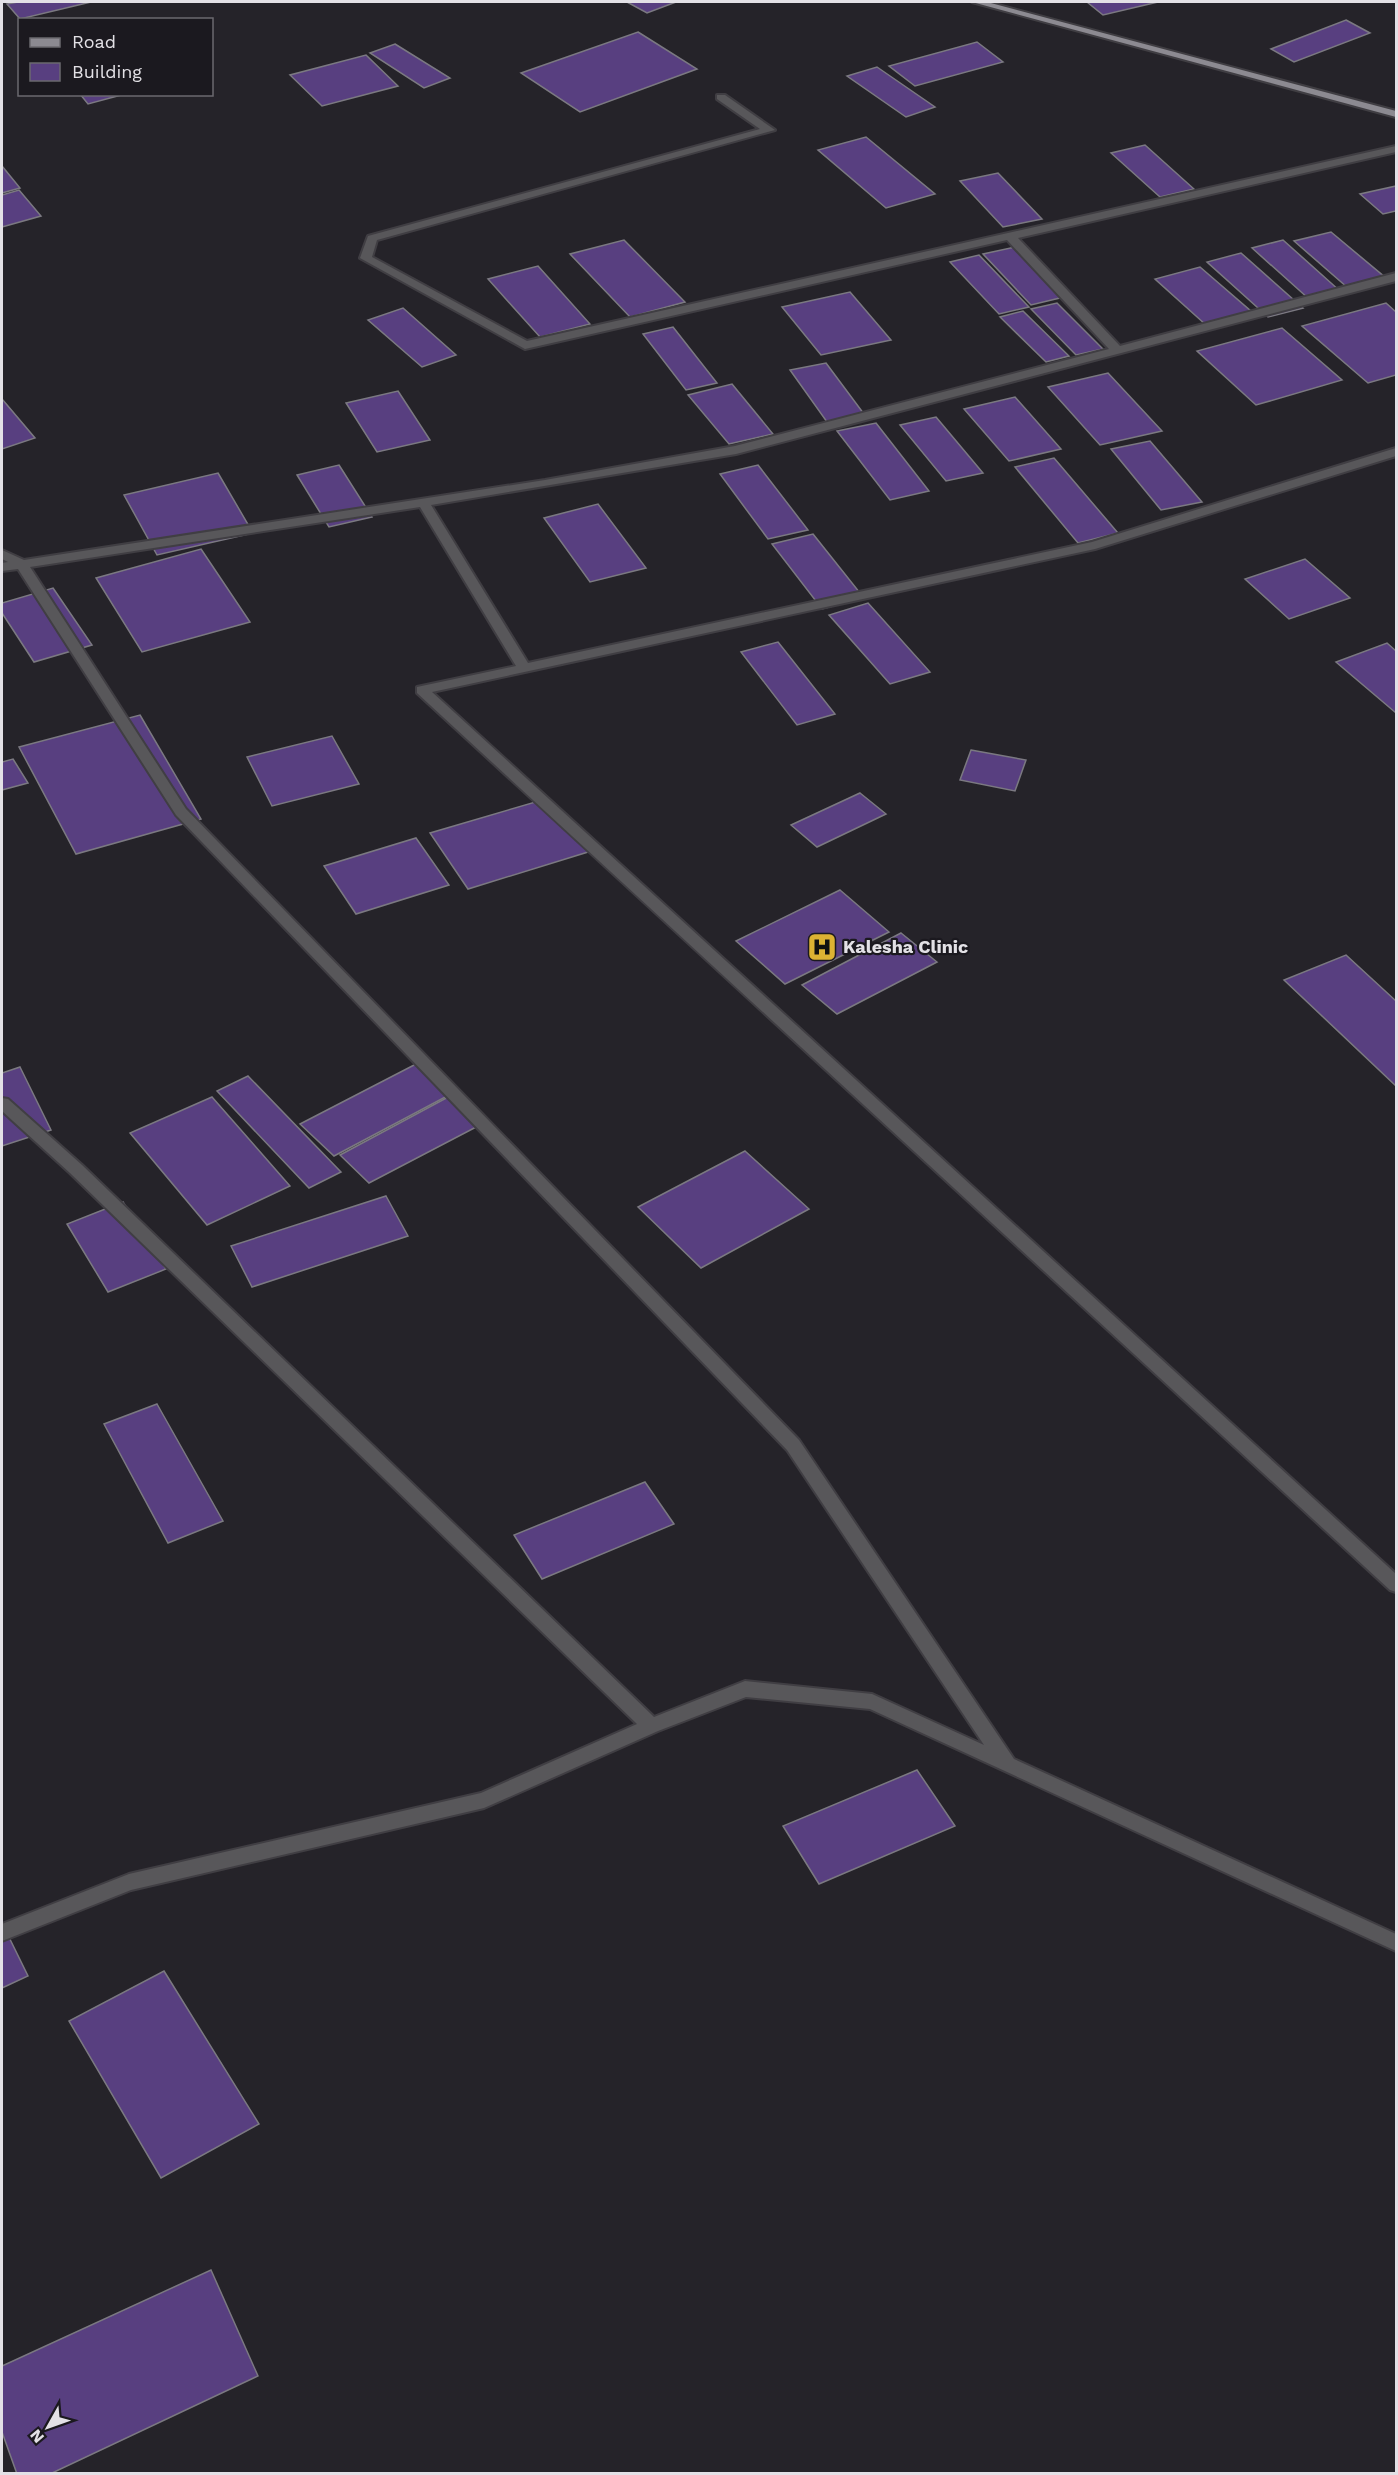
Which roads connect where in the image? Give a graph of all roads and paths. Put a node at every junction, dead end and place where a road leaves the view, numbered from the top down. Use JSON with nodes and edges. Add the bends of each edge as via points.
{"nodes":[{"id":1,"x":977,"y":2,"type":"edge"},
{"id":2,"x":721,"y":97,"type":"dead end"},
{"id":3,"x":1396,"y":114,"type":"edge"},
{"id":4,"x":1396,"y":149,"type":"edge"},
{"id":5,"x":1010,"y":236,"type":"junction"},
{"id":6,"x":1396,"y":277,"type":"edge"},
{"id":7,"x":1117,"y":351,"type":"junction"},
{"id":8,"x":1396,"y":452,"type":"edge"},
{"id":9,"x":423,"y":502,"type":"junction"},
{"id":10,"x":2,"y":554,"type":"edge"},
{"id":11,"x":21,"y":563,"type":"junction"},
{"id":12,"x":2,"y":567,"type":"edge"},
{"id":13,"x":524,"y":668,"type":"junction"},
{"id":14,"x":2,"y":1102,"type":"edge"},
{"id":15,"x":1396,"y":1585,"type":"edge"},
{"id":16,"x":651,"y":1726,"type":"junction"},
{"id":17,"x":1008,"y":1765,"type":"junction"},
{"id":18,"x":2,"y":1933,"type":"edge"},
{"id":19,"x":1396,"y":1943,"type":"edge"}],
"edges":[{"from":1,"to":3,"type":"main road"},
{"from":2,"to":5,"type":"street","via":[[769,130],[372,238],[366,258],[525,345]]},
{"from":4,"to":5,"type":"street"},
{"from":5,"to":7,"type":"street"},
{"from":6,"to":7,"type":"street"},
{"from":7,"to":9,"type":"street","via":[[736,450]]},
{"from":8,"to":13,"type":"street","via":[[1095,545]]},
{"from":9,"to":11,"type":"street"},
{"from":9,"to":13,"type":"street"},
{"from":10,"to":11,"type":"street"},
{"from":11,"to":12,"type":"street"},
{"from":11,"to":17,"type":"street","via":[[181,812],[793,1446]]},
{"from":13,"to":15,"type":"street","via":[[422,690]]},
{"from":14,"to":16,"type":"street"},
{"from":16,"to":17,"type":"street","via":[[745,1689],[872,1702]]},
{"from":16,"to":18,"type":"street","via":[[484,1800],[129,1882]]},
{"from":17,"to":19,"type":"street"}]}
